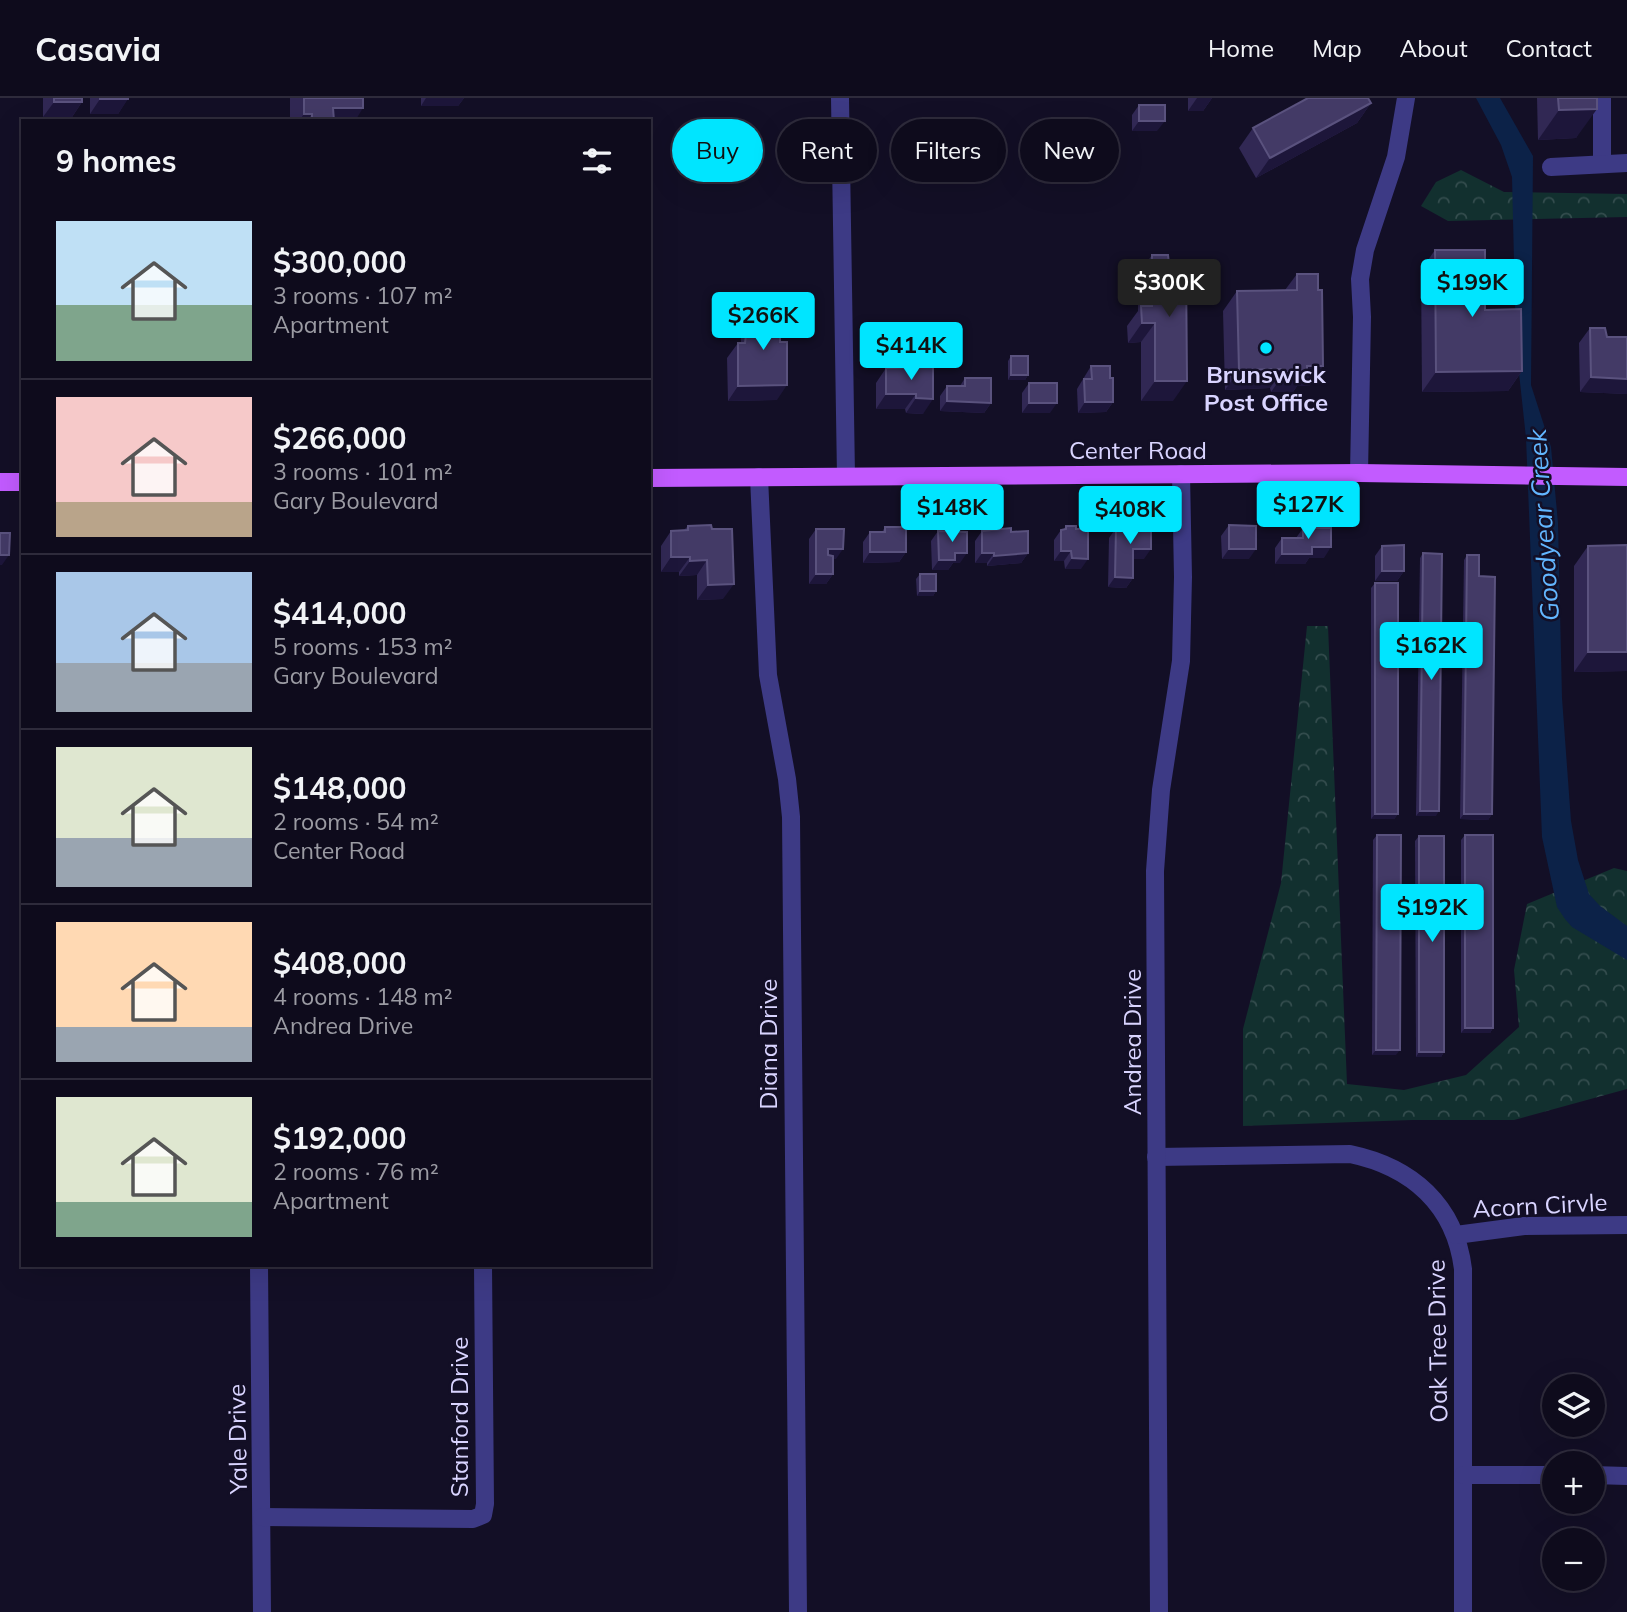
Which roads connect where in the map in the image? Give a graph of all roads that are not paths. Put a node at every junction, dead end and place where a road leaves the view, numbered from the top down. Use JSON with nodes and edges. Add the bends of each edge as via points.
{"nodes":[{"id":1,"x":840,"y":98,"type":"edge"},
{"id":2,"x":1406,"y":98,"type":"edge"},
{"id":3,"x":1602,"y":98,"type":"edge"},
{"id":4,"x":1627,"y":163,"type":"edge"},
{"id":5,"x":1602,"y":164,"type":"junction"},
{"id":6,"x":1551,"y":167,"type":"dead end"},
{"id":7,"x":1359,"y":473,"type":"junction"},
{"id":8,"x":1181,"y":474,"type":"junction"},
{"id":9,"x":846,"y":476,"type":"junction"},
{"id":10,"x":759,"y":477,"type":"junction"},
{"id":11,"x":1627,"y":477,"type":"edge"},
{"id":12,"x":651,"y":478,"type":"edge"},
{"id":13,"x":0,"y":482,"type":"edge"},
{"id":14,"x":21,"y":482,"type":"edge"},
{"id":15,"x":1156,"y":1157,"type":"junction"},
{"id":16,"x":1627,"y":1225,"type":"edge"},
{"id":17,"x":1456,"y":1235,"type":"junction"},
{"id":18,"x":259,"y":1267,"type":"edge"},
{"id":19,"x":483,"y":1267,"type":"edge"},
{"id":20,"x":1463,"y":1475,"type":"junction"},
{"id":21,"x":1542,"y":1475,"type":"edge"},
{"id":22,"x":1605,"y":1475,"type":"edge"},
{"id":23,"x":1627,"y":1476,"type":"edge"},
{"id":24,"x":262,"y":1517,"type":"junction"},
{"id":25,"x":262,"y":1612,"type":"edge"},
{"id":26,"x":797,"y":1612,"type":"edge"},
{"id":27,"x":1159,"y":1612,"type":"edge"},
{"id":28,"x":1463,"y":1612,"type":"edge"}],
"edges":[{"from":1,"to":9,"type":"street"},
{"from":2,"to":7,"type":"street","via":[[1396,157],[1360,279]]},
{"from":3,"to":5,"type":"street"},
{"from":4,"to":5,"type":"street"},
{"from":5,"to":6,"type":"street"},
{"from":7,"to":8,"type":"main road","name":"Center Road"},
{"from":7,"to":11,"type":"main road","name":"Center Road"},
{"from":8,"to":9,"type":"main road","name":"Center Road"},
{"from":8,"to":15,"type":"street","name":"Andrea Drive","via":[[1181,661],[1161,790],[1155,871]]},
{"from":9,"to":10,"type":"main road","name":"Center Road"},
{"from":10,"to":12,"type":"main road","name":"Center Road"},
{"from":10,"to":26,"type":"street","name":"Diana Drive","via":[[768,675],[791,817]]},
{"from":13,"to":14,"type":"main road"},
{"from":15,"to":17,"type":"street","name":"Oak Tree Drive","via":[[1350,1154],[1375,1160],[1413,1180],[1449,1220]]},
{"from":15,"to":27,"type":"street","name":"Andrea Drive"},
{"from":16,"to":17,"type":"street","name":"Acorn Cirvle","via":[[1524,1226]]},
{"from":17,"to":20,"type":"street","name":"Oak Tree Drive","via":[[1463,1277]]},
{"from":18,"to":24,"type":"street","name":"Yale Drive"},
{"from":19,"to":24,"type":"street","name":"Stanford Drive","via":[[483,1515]]},
{"from":20,"to":21,"type":"street"},
{"from":20,"to":28,"type":"street","name":"Oak Tree Drive"},
{"from":22,"to":23,"type":"street"},
{"from":24,"to":25,"type":"street","name":"Yale Drive"}]}
